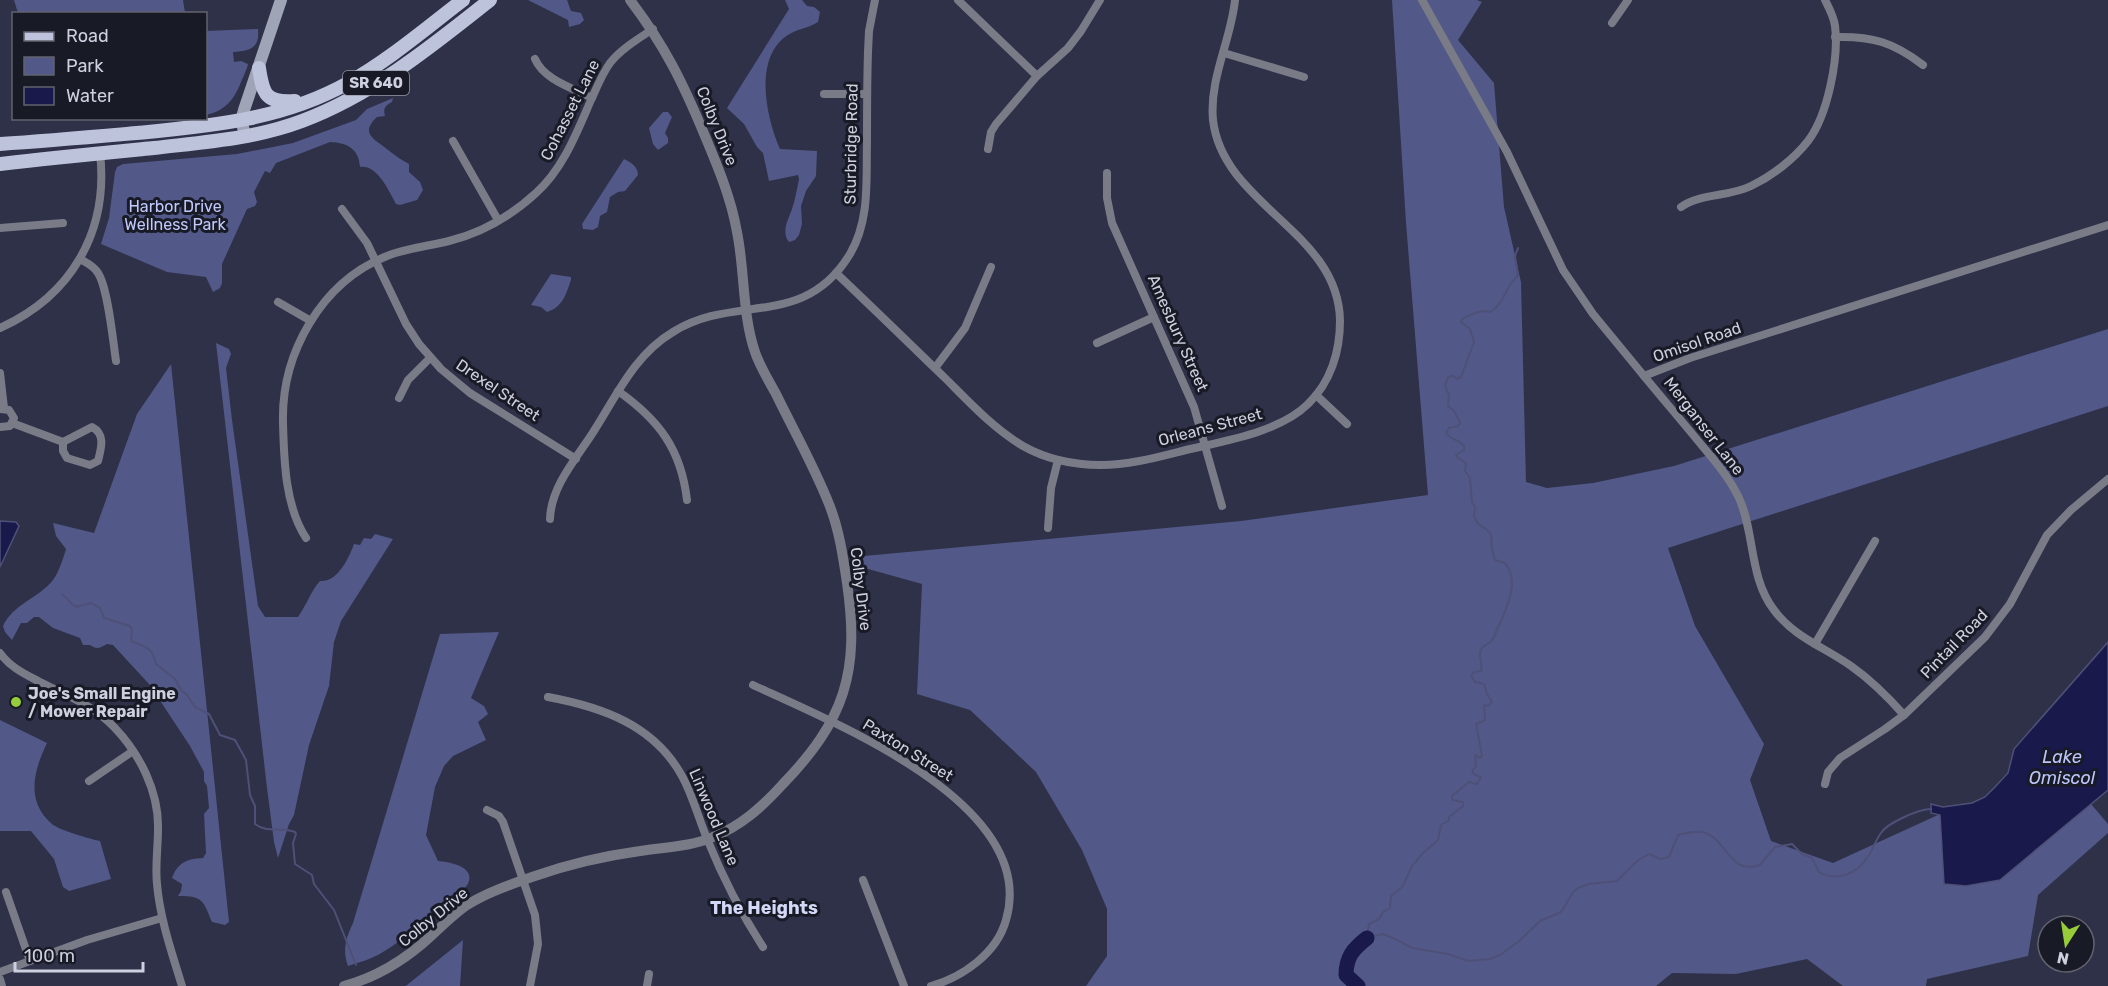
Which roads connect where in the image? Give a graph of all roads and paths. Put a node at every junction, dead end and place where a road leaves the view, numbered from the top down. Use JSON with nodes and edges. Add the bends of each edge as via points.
{"nodes":[{"id":1,"x":281,"y":0,"type":"edge"},
{"id":2,"x":463,"y":0,"type":"edge"},
{"id":3,"x":489,"y":0,"type":"edge"},
{"id":4,"x":630,"y":0,"type":"edge"},
{"id":5,"x":875,"y":0,"type":"edge"},
{"id":6,"x":958,"y":0,"type":"edge"},
{"id":7,"x":1100,"y":0,"type":"edge"},
{"id":8,"x":1235,"y":0,"type":"edge"},
{"id":9,"x":1422,"y":0,"type":"edge"},
{"id":10,"x":1628,"y":0,"type":"edge"},
{"id":11,"x":1825,"y":0,"type":"edge"},
{"id":12,"x":1612,"y":24,"type":"dead end"},
{"id":13,"x":652,"y":29,"type":"junction"},
{"id":14,"x":1835,"y":37,"type":"junction"},
{"id":15,"x":1224,"y":53,"type":"junction"},
{"id":16,"x":535,"y":59,"type":"dead end"},
{"id":17,"x":1923,"y":65,"type":"dead end"},
{"id":18,"x":258,"y":68,"type":"junction"},
{"id":19,"x":1037,"y":76,"type":"junction"},
{"id":20,"x":1304,"y":77,"type":"dead end"},
{"id":21,"x":825,"y":94,"type":"dead end"},
{"id":22,"x":867,"y":94,"type":"junction"},
{"id":23,"x":592,"y":98,"type":"junction"},
{"id":24,"x":309,"y":100,"type":"junction"},
{"id":25,"x":242,"y":121,"type":"junction"},
{"id":26,"x":246,"y":137,"type":"junction"},
{"id":27,"x":453,"y":141,"type":"dead end"},
{"id":28,"x":0,"y":144,"type":"edge"},
{"id":29,"x":988,"y":149,"type":"dead end"},
{"id":30,"x":100,"y":153,"type":"junction"},
{"id":31,"x":19,"y":162,"type":"junction"},
{"id":32,"x":0,"y":164,"type":"edge"},
{"id":33,"x":1107,"y":172,"type":"dead end"},
{"id":34,"x":1681,"y":207,"type":"dead end"},
{"id":35,"x":342,"y":209,"type":"dead end"},
{"id":36,"x":498,"y":220,"type":"junction"},
{"id":37,"x":63,"y":223,"type":"dead end"},
{"id":38,"x":2108,"y":225,"type":"edge"},
{"id":39,"x":0,"y":228,"type":"edge"},
{"id":40,"x":80,"y":259,"type":"junction"},
{"id":41,"x":376,"y":261,"type":"junction"},
{"id":42,"x":991,"y":267,"type":"dead end"},
{"id":43,"x":836,"y":273,"type":"junction"},
{"id":44,"x":278,"y":302,"type":"dead end"},
{"id":45,"x":747,"y":310,"type":"junction"},
{"id":46,"x":1154,"y":317,"type":"junction"},
{"id":47,"x":311,"y":321,"type":"junction"},
{"id":48,"x":0,"y":328,"type":"edge"},
{"id":49,"x":1097,"y":343,"type":"dead end"},
{"id":50,"x":430,"y":358,"type":"junction"},
{"id":51,"x":116,"y":361,"type":"dead end"},
{"id":52,"x":934,"y":368,"type":"junction"},
{"id":53,"x":0,"y":373,"type":"edge"},
{"id":54,"x":1644,"y":376,"type":"junction"},
{"id":55,"x":618,"y":391,"type":"junction"},
{"id":56,"x":1316,"y":395,"type":"junction"},
{"id":57,"x":399,"y":398,"type":"dead end"},
{"id":58,"x":2,"y":409,"type":"edge"},
{"id":59,"x":12,"y":423,"type":"junction"},
{"id":60,"x":1347,"y":424,"type":"dead end"},
{"id":61,"x":0,"y":427,"type":"edge"},
{"id":62,"x":63,"y":442,"type":"junction"},
{"id":63,"x":1205,"y":445,"type":"junction"},
{"id":64,"x":576,"y":459,"type":"junction"},
{"id":65,"x":1058,"y":460,"type":"junction"},
{"id":66,"x":2108,"y":478,"type":"edge"},
{"id":67,"x":687,"y":500,"type":"dead end"},
{"id":68,"x":1221,"y":506,"type":"dead end"},
{"id":69,"x":550,"y":519,"type":"dead end"},
{"id":70,"x":1048,"y":528,"type":"dead end"},
{"id":71,"x":306,"y":538,"type":"dead end"},
{"id":72,"x":1875,"y":542,"type":"dead end"},
{"id":73,"x":1815,"y":644,"type":"junction"},
{"id":74,"x":0,"y":653,"type":"edge"},
{"id":75,"x":753,"y":685,"type":"dead end"},
{"id":76,"x":548,"y":697,"type":"dead end"},
{"id":77,"x":1904,"y":715,"type":"junction"},
{"id":78,"x":831,"y":722,"type":"junction"},
{"id":79,"x":133,"y":751,"type":"junction"},
{"id":80,"x":89,"y":781,"type":"dead end"},
{"id":81,"x":1825,"y":784,"type":"dead end"},
{"id":82,"x":487,"y":810,"type":"dead end"},
{"id":83,"x":707,"y":840,"type":"junction"},
{"id":84,"x":523,"y":880,"type":"junction"},
{"id":85,"x":863,"y":880,"type":"dead end"},
{"id":86,"x":6,"y":892,"type":"dead end"},
{"id":87,"x":162,"y":918,"type":"junction"},
{"id":88,"x":763,"y":947,"type":"dead end"},
{"id":89,"x":30,"y":961,"type":"junction"},
{"id":90,"x":0,"y":972,"type":"edge"},
{"id":91,"x":649,"y":974,"type":"dead end"},
{"id":92,"x":0,"y":979,"type":"edge"},
{"id":93,"x":2,"y":986,"type":"edge"},
{"id":94,"x":183,"y":986,"type":"edge"},
{"id":95,"x":344,"y":986,"type":"edge"},
{"id":96,"x":530,"y":986,"type":"edge"},
{"id":97,"x":647,"y":986,"type":"edge"},
{"id":98,"x":904,"y":986,"type":"edge"},
{"id":99,"x":931,"y":986,"type":"edge"}],
"edges":[{"from":1,"to":18,"type":"main road"},
{"from":2,"to":24,"type":"main road","number":"SR 640","via":[[380,63]]},
{"from":3,"to":26,"type":"main road","number":"SR 640","via":[[409,61],[350,99],[303,121]]},
{"from":4,"to":13,"type":"street","name":"Colby Drive"},
{"from":5,"to":22,"type":"street","name":"Sturbridge Road","via":[[869,31]]},
{"from":6,"to":19,"type":"street"},
{"from":7,"to":19,"type":"street","via":[[1068,48]]},
{"from":8,"to":15,"type":"street","name":"Orleans Street"},
{"from":9,"to":54,"type":"street","name":"Omisol Road","via":[[1507,152],[1563,270]]},
{"from":10,"to":12,"type":"street"},
{"from":11,"to":14,"type":"street","via":[[1835,24]]},
{"from":13,"to":23,"type":"street","name":"Cohasset Lane","via":[[613,59]]},
{"from":13,"to":45,"type":"street","name":"Colby Drive","via":[[687,92],[728,196]]},
{"from":14,"to":17,"type":"street","via":[[1884,42]]},
{"from":14,"to":34,"type":"street","via":[[1826,104],[1808,141],[1781,167],[1753,186]]},
{"from":15,"to":20,"type":"street"},
{"from":15,"to":56,"type":"street","name":"Orleans Street","via":[[1213,105],[1220,146],[1247,189],[1323,265],[1335,291],[1339,340],[1330,372]]},
{"from":16,"to":23,"type":"street","via":[[548,76]]},
{"from":18,"to":24,"type":"main road","via":[[262,87],[271,99]]},
{"from":18,"to":25,"type":"main road"},
{"from":19,"to":29,"type":"street","via":[[996,124]]},
{"from":21,"to":22,"type":"street"},
{"from":22,"to":43,"type":"street","name":"Sturbridge Road","via":[[865,215],[856,241]]},
{"from":23,"to":36,"type":"street","name":"Cohasset Lane","via":[[553,175],[535,195]]},
{"from":24,"to":25,"type":"main road","number":"SR 640"},
{"from":25,"to":26,"type":"main road"},
{"from":25,"to":28,"type":"main road","number":"SR 640"},
{"from":25,"to":31,"type":"main road","via":[[226,133],[70,149]]},
{"from":26,"to":30,"type":"main road","number":"SR 640"},
{"from":27,"to":36,"type":"street"},
{"from":30,"to":31,"type":"main road","number":"SR 640"},
{"from":30,"to":40,"type":"street","via":[[98,214]]},
{"from":31,"to":32,"type":"main road","number":"SR 640"},
{"from":33,"to":46,"type":"street","name":"Amesbury Street","via":[[1112,223]]},
{"from":35,"to":41,"type":"street","name":"Drexel Street","via":[[362,234]]},
{"from":36,"to":41,"type":"street","name":"Cohasset Lane","via":[[471,234]]},
{"from":37,"to":39,"type":"street"},
{"from":38,"to":54,"type":"street","name":"Omisol Road"},
{"from":40,"to":48,"type":"street","via":[[47,299]]},
{"from":40,"to":51,"type":"street","via":[[92,265],[101,277]]},
{"from":41,"to":47,"type":"street","name":"Cohasset Lane","via":[[340,285]]},
{"from":41,"to":50,"type":"street","name":"Drexel Street","via":[[406,324]]},
{"from":42,"to":52,"type":"street","via":[[965,328]]},
{"from":43,"to":45,"type":"street","name":"Sturbridge Road","via":[[799,299]]},
{"from":43,"to":52,"type":"street","name":"Orleans Street"},
{"from":44,"to":47,"type":"street"},
{"from":45,"to":55,"type":"street","name":"Sturbridge Road","via":[[700,319],[671,333],[637,362]]},
{"from":45,"to":78,"type":"street","name":"Colby Drive","via":[[756,353],[819,479],[841,545],[852,646],[847,680]]},
{"from":46,"to":49,"type":"street"},
{"from":46,"to":63,"type":"street","name":"Amesbury Street","via":[[1194,407]]},
{"from":47,"to":71,"type":"street","name":"Cohasset Lane","via":[[290,370],[283,417],[292,508]]},
{"from":50,"to":57,"type":"street","via":[[408,380]]},
{"from":50,"to":64,"type":"street","name":"Drexel Street","via":[[470,393]]},
{"from":52,"to":65,"type":"street","name":"Orleans Street","via":[[1011,438]]},
{"from":53,"to":58,"type":"street"},
{"from":54,"to":73,"type":"street","name":"Merganser Lane","via":[[1733,487],[1747,521],[1760,583],[1772,608],[1791,628]]},
{"from":55,"to":64,"type":"street","name":"Sturbridge Road"},
{"from":55,"to":67,"type":"street","via":[[649,415],[671,444],[682,471]]},
{"from":56,"to":60,"type":"street"},
{"from":56,"to":63,"type":"street","name":"Orleans Street","via":[[1285,420]]},
{"from":58,"to":59,"type":"street","via":[[12,412]]},
{"from":59,"to":61,"type":"street"},
{"from":59,"to":62,"type":"street"},
{"from":62,"to":62,"type":"street","via":[[96,428],[102,441],[98,461],[90,465],[67,458]]},
{"from":63,"to":65,"type":"street","name":"Orleans Street","via":[[1120,465]]},
{"from":63,"to":68,"type":"street","name":"Amesbury Street"},
{"from":64,"to":69,"type":"street","name":"Sturbridge Road","via":[[556,490]]},
{"from":65,"to":70,"type":"street"},
{"from":66,"to":77,"type":"street","name":"Pintail Road","via":[[2047,535],[2010,604],[1984,637]]},
{"from":72,"to":73,"type":"street"},
{"from":73,"to":77,"type":"street","name":"Merganser Lane","via":[[1869,680]]},
{"from":74,"to":79,"type":"street","via":[[14,668],[104,718]]},
{"from":75,"to":78,"type":"street","name":"Paxton Street"},
{"from":76,"to":83,"type":"street","name":"Linwood Lane","via":[[610,713],[656,743],[683,778]]},
{"from":77,"to":81,"type":"street","name":"Pintail Road","via":[[1839,758],[1828,772]]},
{"from":78,"to":83,"type":"street","name":"Colby Drive","via":[[815,750],[767,801],[740,824]]},
{"from":78,"to":99,"type":"street","name":"Paxton Street","via":[[906,762],[945,789],[975,818],[1004,861],[1010,898],[1000,937],[964,971]]},
{"from":79,"to":80,"type":"street"},
{"from":79,"to":87,"type":"street","via":[[148,779],[157,811],[157,882]]},
{"from":82,"to":84,"type":"street","via":[[503,822]]},
{"from":83,"to":84,"type":"street","name":"Colby Drive","via":[[588,860]]},
{"from":83,"to":88,"type":"street","name":"Linwood Lane","via":[[733,898]]},
{"from":84,"to":95,"type":"street","name":"Colby Drive","via":[[467,905],[398,964]]},
{"from":84,"to":96,"type":"street","via":[[538,930]]},
{"from":85,"to":98,"type":"street"},
{"from":86,"to":89,"type":"street"},
{"from":87,"to":89,"type":"street"},
{"from":87,"to":94,"type":"street"},
{"from":89,"to":90,"type":"street"},
{"from":91,"to":97,"type":"street"},
{"from":92,"to":93,"type":"street"}]}
